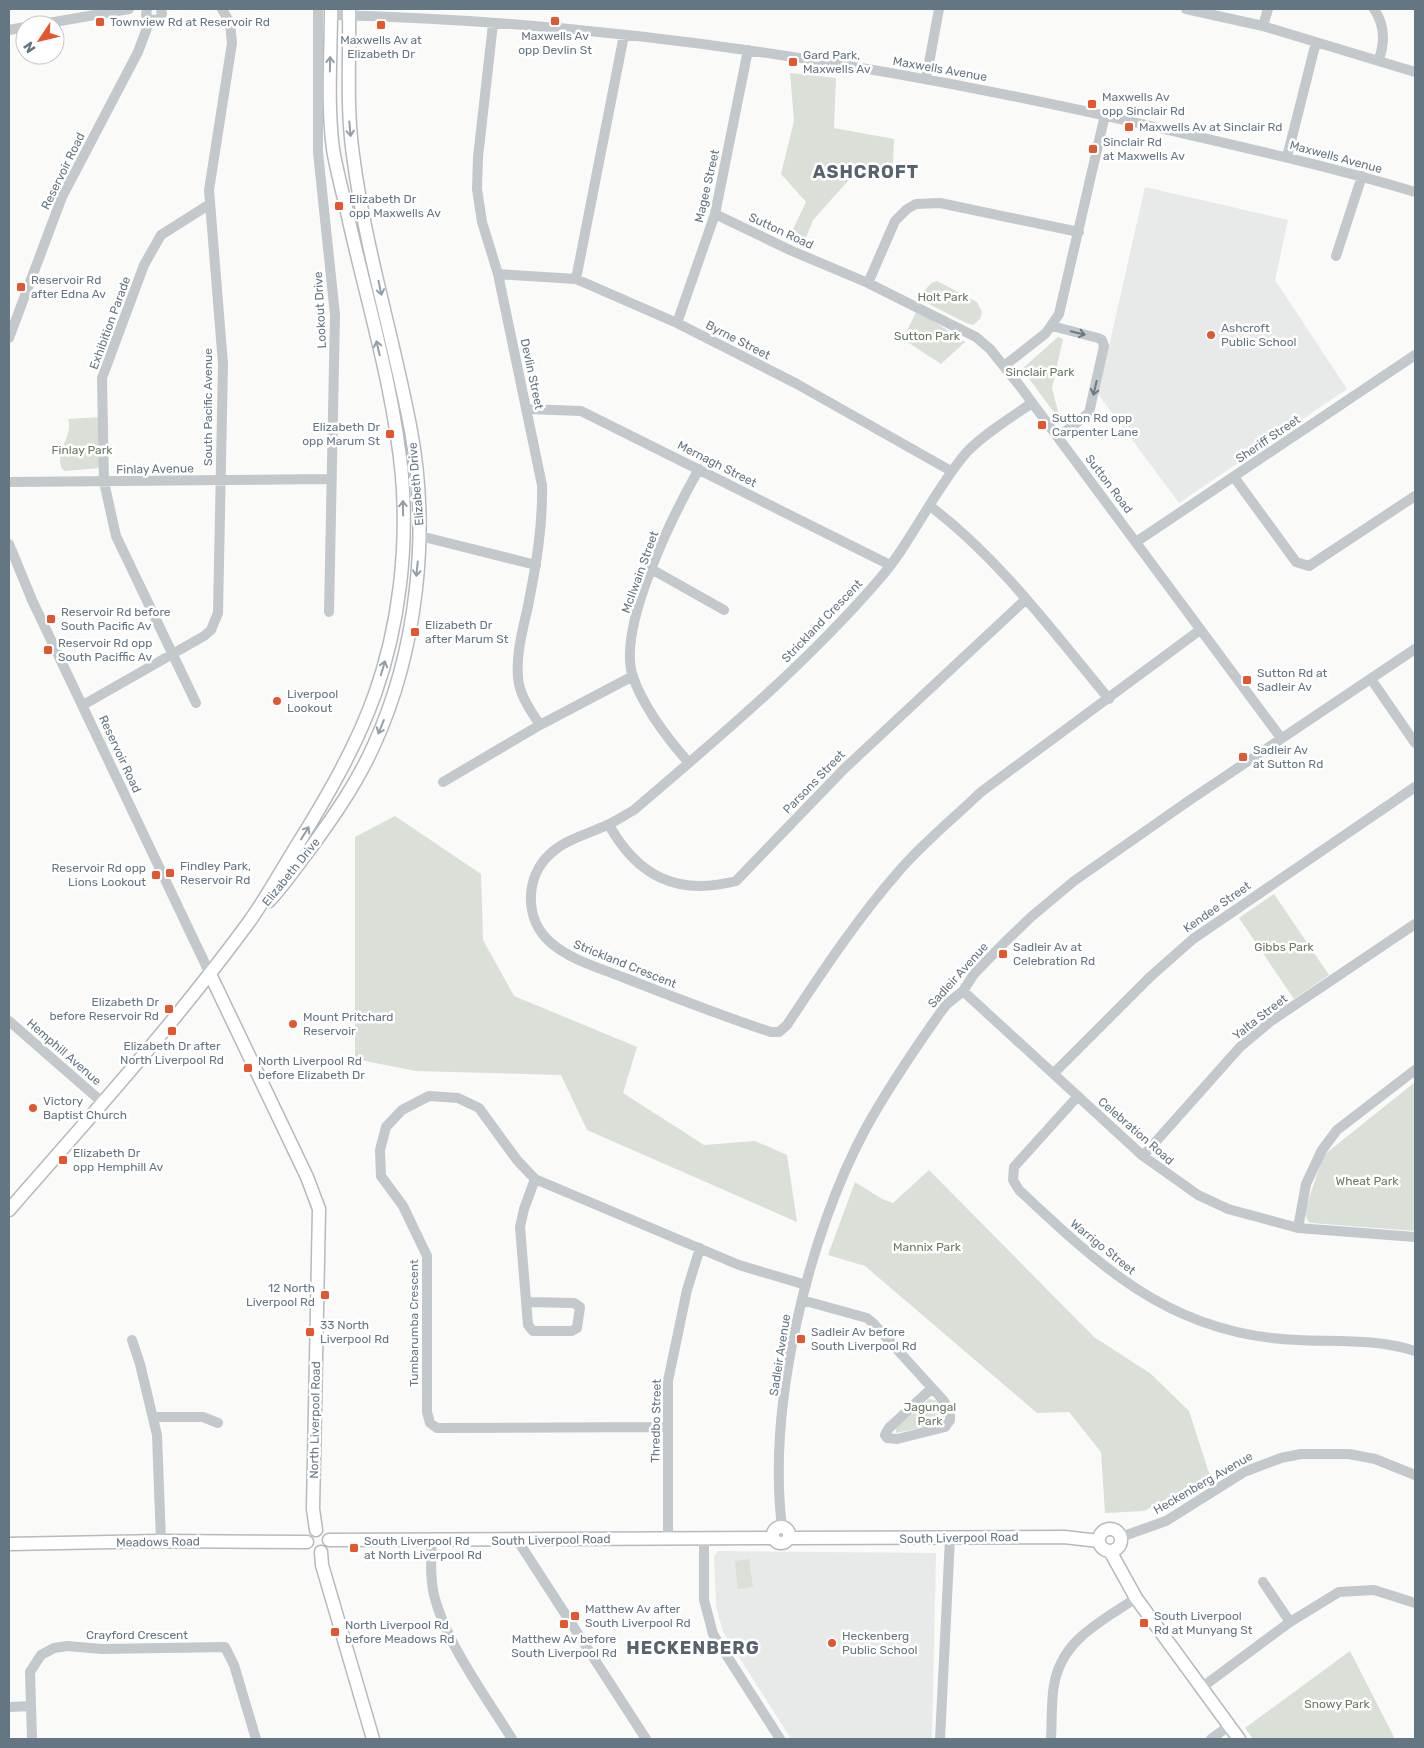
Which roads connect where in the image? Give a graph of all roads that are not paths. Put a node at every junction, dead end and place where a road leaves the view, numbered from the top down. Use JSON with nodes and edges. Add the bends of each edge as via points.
{"nodes":[{"id":1,"x":130,"y":9,"type":"edge"},
{"id":2,"x":161,"y":9,"type":"edge"},
{"id":3,"x":222,"y":9,"type":"edge"},
{"id":4,"x":318,"y":9,"type":"edge"},
{"id":5,"x":939,"y":9,"type":"edge"},
{"id":6,"x":1186,"y":9,"type":"edge"},
{"id":7,"x":1268,"y":9,"type":"edge"},
{"id":8,"x":1374,"y":9,"type":"edge"},
{"id":9,"x":145,"y":12,"type":"edge"},
{"id":10,"x":331,"y":12,"type":"edge"},
{"id":11,"x":349,"y":12,"type":"edge"},
{"id":12,"x":65,"y":20,"type":"edge"},
{"id":13,"x":493,"y":24,"type":"junction"},
{"id":14,"x":1264,"y":26,"type":"junction"},
{"id":15,"x":624,"y":35,"type":"junction"},
{"id":16,"x":1316,"y":42,"type":"junction"},
{"id":17,"x":748,"y":50,"type":"junction"},
{"id":18,"x":1379,"y":59,"type":"junction"},
{"id":19,"x":1415,"y":72,"type":"edge"},
{"id":20,"x":926,"y":79,"type":"junction"},
{"id":21,"x":1105,"y":115,"type":"junction"},
{"id":22,"x":1287,"y":157,"type":"junction"},
{"id":23,"x":1362,"y":176,"type":"junction"},
{"id":24,"x":1415,"y":192,"type":"edge"},
{"id":25,"x":210,"y":204,"type":"junction"},
{"id":26,"x":715,"y":214,"type":"junction"},
{"id":27,"x":1079,"y":232,"type":"junction"},
{"id":28,"x":1336,"y":256,"type":"dead end"},
{"id":29,"x":498,"y":274,"type":"junction"},
{"id":30,"x":576,"y":279,"type":"junction"},
{"id":31,"x":868,"y":283,"type":"junction"},
{"id":32,"x":677,"y":323,"type":"junction"},
{"id":33,"x":1052,"y":326,"type":"junction"},
{"id":34,"x":9,"y":338,"type":"edge"},
{"id":35,"x":1415,"y":355,"type":"edge"},
{"id":36,"x":1004,"y":366,"type":"junction"},
{"id":37,"x":1032,"y":402,"type":"junction"},
{"id":38,"x":527,"y":409,"type":"junction"},
{"id":39,"x":1058,"y":437,"type":"junction"},
{"id":40,"x":699,"y":469,"type":"junction"},
{"id":41,"x":951,"y":472,"type":"junction"},
{"id":42,"x":1234,"y":477,"type":"junction"},
{"id":43,"x":331,"y":479,"type":"junction"},
{"id":44,"x":220,"y":480,"type":"junction"},
{"id":45,"x":9,"y":482,"type":"edge"},
{"id":46,"x":104,"y":482,"type":"junction"},
{"id":47,"x":1415,"y":496,"type":"edge"},
{"id":48,"x":930,"y":506,"type":"junction"},
{"id":49,"x":420,"y":536,"type":"junction"},
{"id":50,"x":1136,"y":542,"type":"junction"},
{"id":51,"x":9,"y":544,"type":"edge"},
{"id":52,"x":536,"y":564,"type":"junction"},
{"id":53,"x":890,"y":565,"type":"junction"},
{"id":54,"x":653,"y":570,"type":"junction"},
{"id":55,"x":1025,"y":600,"type":"junction"},
{"id":56,"x":724,"y":610,"type":"dead end"},
{"id":57,"x":329,"y":612,"type":"dead end"},
{"id":58,"x":1200,"y":630,"type":"junction"},
{"id":59,"x":1415,"y":649,"type":"edge"},
{"id":60,"x":173,"y":654,"type":"junction"},
{"id":61,"x":633,"y":676,"type":"junction"},
{"id":62,"x":1371,"y":679,"type":"junction"},
{"id":63,"x":1109,"y":699,"type":"junction"},
{"id":64,"x":196,"y":703,"type":"dead end"},
{"id":65,"x":83,"y":705,"type":"junction"},
{"id":66,"x":540,"y":725,"type":"junction"},
{"id":67,"x":1281,"y":738,"type":"junction"},
{"id":68,"x":1415,"y":743,"type":"edge"},
{"id":69,"x":689,"y":763,"type":"junction"},
{"id":70,"x":443,"y":782,"type":"dead end"},
{"id":71,"x":1415,"y":788,"type":"edge"},
{"id":72,"x":609,"y":824,"type":"junction"},
{"id":73,"x":251,"y":919,"type":"junction"},
{"id":74,"x":1415,"y":924,"type":"edge"},
{"id":75,"x":210,"y":974,"type":"junction"},
{"id":76,"x":963,"y":992,"type":"junction"},
{"id":77,"x":9,"y":1021,"type":"edge"},
{"id":78,"x":1415,"y":1070,"type":"edge"},
{"id":79,"x":1054,"y":1073,"type":"junction"},
{"id":80,"x":1078,"y":1096,"type":"junction"},
{"id":81,"x":102,"y":1102,"type":"junction"},
{"id":82,"x":1143,"y":1156,"type":"junction"},
{"id":83,"x":535,"y":1178,"type":"junction"},
{"id":84,"x":9,"y":1210,"type":"edge"},
{"id":85,"x":1298,"y":1228,"type":"junction"},
{"id":86,"x":1415,"y":1237,"type":"edge"},
{"id":87,"x":700,"y":1248,"type":"junction"},
{"id":88,"x":806,"y":1285,"type":"junction"},
{"id":89,"x":802,"y":1300,"type":"junction"},
{"id":90,"x":526,"y":1302,"type":"junction"},
{"id":91,"x":132,"y":1340,"type":"dead end"},
{"id":92,"x":1415,"y":1351,"type":"edge"},
{"id":93,"x":932,"y":1388,"type":"junction"},
{"id":94,"x":154,"y":1417,"type":"junction"},
{"id":95,"x":218,"y":1423,"type":"dead end"},
{"id":96,"x":667,"y":1428,"type":"junction"},
{"id":97,"x":1415,"y":1475,"type":"edge"},
{"id":98,"x":782,"y":1527,"type":"junction"},
{"id":99,"x":316,"y":1530,"type":"junction"},
{"id":100,"x":1122,"y":1537,"type":"junction"},
{"id":101,"x":773,"y":1538,"type":"junction"},
{"id":102,"x":789,"y":1538,"type":"junction"},
{"id":103,"x":950,"y":1538,"type":"junction"},
{"id":104,"x":668,"y":1539,"type":"junction"},
{"id":105,"x":704,"y":1539,"type":"junction"},
{"id":106,"x":329,"y":1540,"type":"junction"},
{"id":107,"x":162,"y":1541,"type":"junction"},
{"id":108,"x":432,"y":1541,"type":"junction"},
{"id":109,"x":518,"y":1541,"type":"junction"},
{"id":110,"x":1099,"y":1541,"type":"junction"},
{"id":111,"x":307,"y":1542,"type":"junction"},
{"id":112,"x":9,"y":1544,"type":"edge"},
{"id":113,"x":1110,"y":1551,"type":"junction"},
{"id":114,"x":321,"y":1552,"type":"junction"},
{"id":115,"x":1263,"y":1582,"type":"dead end"},
{"id":116,"x":1136,"y":1598,"type":"junction"},
{"id":117,"x":1415,"y":1603,"type":"edge"},
{"id":118,"x":1290,"y":1622,"type":"junction"},
{"id":119,"x":1201,"y":1688,"type":"junction"},
{"id":120,"x":31,"y":1706,"type":"junction"},
{"id":121,"x":9,"y":1707,"type":"edge"},
{"id":122,"x":1229,"y":1726,"type":"junction"},
{"id":123,"x":32,"y":1739,"type":"edge"},
{"id":124,"x":256,"y":1739,"type":"edge"},
{"id":125,"x":373,"y":1739,"type":"edge"},
{"id":126,"x":512,"y":1739,"type":"edge"},
{"id":127,"x":646,"y":1739,"type":"edge"},
{"id":128,"x":780,"y":1739,"type":"edge"},
{"id":129,"x":940,"y":1739,"type":"edge"},
{"id":130,"x":1051,"y":1739,"type":"edge"},
{"id":131,"x":1210,"y":1739,"type":"edge"},
{"id":132,"x":1238,"y":1739,"type":"edge"}],
"edges":[{"from":1,"to":12,"type":"street"},
{"from":2,"to":9,"type":"street","via":[[159,19]]},
{"from":3,"to":25,"type":"street","name":"South Pacific Avenue","via":[[230,23],[232,43],[208,190]]},
{"from":4,"to":43,"type":"street","name":"Lookout Drive","via":[[318,152],[335,315]]},
{"from":5,"to":20,"type":"street"},
{"from":6,"to":14,"type":"street"},
{"from":7,"to":14,"type":"street"},
{"from":8,"to":18,"type":"street","via":[[1384,33]]},
{"from":9,"to":34,"type":"street","name":"Reservoir Road","via":[[138,52],[62,198]]},
{"from":10,"to":11,"type":"street","name":"Maxwells Avenue"},
{"from":73,"to":10,"type":"main road","name":"Elizabeth Drive","one_way":true,"via":[[320,808],[360,731],[386,660],[402,565],[403,506],[396,435],[333,148]]},
{"from":11,"to":13,"type":"street","name":"Maxwells Avenue"},
{"from":11,"to":49,"type":"main road","name":"Elizabeth Drive","one_way":true,"via":[[348,105],[352,154],[411,431]]},
{"from":13,"to":15,"type":"street","name":"Maxwells Avenue"},
{"from":13,"to":29,"type":"street","name":"Devlin Street","via":[[477,189],[482,222]]},
{"from":14,"to":16,"type":"street"},
{"from":15,"to":17,"type":"street","name":"Maxwells Avenue"},
{"from":15,"to":30,"type":"street"},
{"from":16,"to":18,"type":"street"},
{"from":16,"to":22,"type":"street"},
{"from":17,"to":20,"type":"street","name":"Maxwells Avenue"},
{"from":17,"to":26,"type":"street","name":"Magee Street"},
{"from":18,"to":19,"type":"street"},
{"from":20,"to":21,"type":"street","name":"Maxwells Avenue"},
{"from":21,"to":22,"type":"street","name":"Maxwells Avenue"},
{"from":21,"to":27,"type":"street"},
{"from":22,"to":23,"type":"street","name":"Maxwells Avenue"},
{"from":23,"to":24,"type":"street","name":"Maxwells Avenue"},
{"from":23,"to":28,"type":"street"},
{"from":25,"to":44,"type":"street","name":"South Pacific Avenue","via":[[223,364]]},
{"from":25,"to":46,"type":"street","name":"Exhibition Parade","via":[[161,235],[144,265],[102,378]]},
{"from":26,"to":31,"type":"street","name":"Sutton Road"},
{"from":26,"to":32,"type":"street","name":"Magee Street"},
{"from":27,"to":31,"type":"street","via":[[940,203],[916,204],[896,221]]},
{"from":27,"to":33,"type":"street","via":[[1064,297]]},
{"from":29,"to":30,"type":"street","name":"Byrne Street"},
{"from":29,"to":38,"type":"street","name":"Devlin Street"},
{"from":30,"to":32,"type":"street","name":"Byrne Street"},
{"from":31,"to":36,"type":"street","name":"Sutton Road","via":[[976,337]]},
{"from":32,"to":41,"type":"street","name":"Byrne Street","via":[[797,384]]},
{"from":33,"to":36,"type":"street"},
{"from":33,"to":39,"type":"street","one_way":true,"via":[[1102,340],[1104,347],[1089,413]]},
{"from":35,"to":42,"type":"street","name":"Sheriff Street"},
{"from":36,"to":37,"type":"street","name":"Sutton Road"},
{"from":37,"to":39,"type":"street","name":"Sutton Road"},
{"from":37,"to":41,"type":"street","name":"Strickland Crescent","via":[[968,451]]},
{"from":38,"to":40,"type":"street","name":"Mernagh Street","via":[[582,411]]},
{"from":38,"to":52,"type":"street","name":"Devlin Street","via":[[542,484],[543,509]]},
{"from":39,"to":50,"type":"street","name":"Sutton Road"},
{"from":40,"to":53,"type":"street","name":"Mernagh Street"},
{"from":40,"to":54,"type":"street","name":"McIlwain Street"},
{"from":41,"to":48,"type":"street","name":"Strickland Crescent"},
{"from":42,"to":47,"type":"street","via":[[1296,562],[1309,566]]},
{"from":42,"to":50,"type":"street","name":"Sheriff Street"},
{"from":43,"to":44,"type":"street","name":"Finlay Avenue"},
{"from":43,"to":57,"type":"street","name":"Lookout Drive"},
{"from":44,"to":46,"type":"street","name":"Finlay Avenue"},
{"from":44,"to":60,"type":"street","name":"South Pacific Avenue","via":[[218,613],[211,630]]},
{"from":45,"to":46,"type":"street","name":"Finlay Avenue"},
{"from":46,"to":60,"type":"street","name":"Exhibition Parade","via":[[116,536]]},
{"from":48,"to":53,"type":"street","name":"Strickland Crescent"},
{"from":48,"to":55,"type":"street","via":[[960,529]]},
{"from":49,"to":52,"type":"street"},
{"from":49,"to":73,"type":"main road","name":"Elizabeth Drive","one_way":true,"via":[[411,625],[389,708],[374,745],[335,816],[280,889]]},
{"from":50,"to":58,"type":"street","name":"Sutton Road"},
{"from":51,"to":65,"type":"street","name":"Reservoir Road"},
{"from":52,"to":66,"type":"street","name":"Devlin Street","via":[[518,654],[518,679],[525,700]]},
{"from":53,"to":69,"type":"street","name":"Strickland Crescent","via":[[776,688]]},
{"from":54,"to":56,"type":"street"},
{"from":54,"to":61,"type":"street","name":"McIlwain Street","via":[[637,608],[632,635]]},
{"from":55,"to":63,"type":"street"},
{"from":55,"to":72,"type":"street","name":"Parsons Street","via":[[844,768],[736,881],[712,887],[678,885],[648,872],[618,841]]},
{"from":58,"to":63,"type":"street","name":"Strickland Crescent"},
{"from":58,"to":67,"type":"street","name":"Sutton Road"},
{"from":59,"to":62,"type":"street","name":"Sadleir Avenue"},
{"from":60,"to":64,"type":"street","name":"Exhibition Parade"},
{"from":60,"to":65,"type":"street","name":"South Pacific Avenue"},
{"from":61,"to":66,"type":"street"},
{"from":61,"to":69,"type":"street","name":"McIlwain Street","via":[[652,715]]},
{"from":62,"to":67,"type":"street","name":"Sadleir Avenue"},
{"from":62,"to":68,"type":"street"},
{"from":63,"to":72,"type":"street","name":"Strickland Crescent","via":[[981,792],[900,870],[828,962],[787,1025],[779,1032],[696,1007],[571,956],[548,941],[533,912],[530,892],[534,877],[549,855],[561,845]]},
{"from":65,"to":75,"type":"street","name":"Reservoir Road"},
{"from":66,"to":70,"type":"street"},
{"from":67,"to":76,"type":"street","name":"Sadleir Avenue","via":[[1074,881],[1002,944],[974,974]]},
{"from":69,"to":72,"type":"street","name":"Strickland Crescent","via":[[634,810]]},
{"from":71,"to":79,"type":"street","name":"Kendee Street","via":[[1192,939]]},
{"from":73,"to":75,"type":"main road","name":"Elizabeth Drive"},
{"from":74,"to":82,"type":"street","name":"Yalta Street","via":[[1271,1021],[1240,1047]]},
{"from":75,"to":81,"type":"main road","name":"Elizabeth Drive"},
{"from":75,"to":99,"type":"main road","name":"North Liverpool Road","via":[[319,1209],[313,1509]]},
{"from":76,"to":79,"type":"street","name":"Celebration Road"},
{"from":76,"to":88,"type":"street","name":"Sadleir Avenue","via":[[940,1013],[897,1075],[866,1128],[829,1213]]},
{"from":77,"to":81,"type":"street","name":"Hemphill Avenue"},
{"from":78,"to":85,"type":"street","via":[[1337,1130],[1322,1150],[1306,1184]]},
{"from":79,"to":80,"type":"street","name":"Celebration Road"},
{"from":80,"to":82,"type":"street","name":"Celebration Road"},
{"from":80,"to":92,"type":"street","name":"Warrigo Street","via":[[1014,1167],[1013,1180],[1019,1190],[1087,1253],[1120,1279],[1175,1311],[1234,1332],[1284,1340],[1377,1343]]},
{"from":81,"to":84,"type":"main road","name":"Elizabeth Drive"},
{"from":82,"to":85,"type":"street","name":"Celebration Road","via":[[1206,1198],[1237,1212]]},
{"from":83,"to":87,"type":"street","name":"Tumbarumba Crescent"},
{"from":83,"to":90,"type":"street","via":[[520,1227]]},
{"from":83,"to":96,"type":"street","name":"Tumbarumba Crescent","via":[[517,1160],[480,1108],[458,1098],[429,1096],[402,1110],[386,1127],[380,1150],[381,1176],[403,1206],[427,1256],[427,1412],[430,1423],[437,1428]]},
{"from":85,"to":86,"type":"street","name":"Celebration Road"},
{"from":87,"to":88,"type":"street","name":"Tumbarumba Crescent","via":[[760,1272]]},
{"from":87,"to":96,"type":"street","name":"Thredbo Street","via":[[687,1290],[668,1381]]},
{"from":88,"to":89,"type":"street","name":"Sadleir Avenue"},
{"from":89,"to":93,"type":"street","via":[[867,1318]]},
{"from":89,"to":98,"type":"street","name":"Sadleir Avenue","via":[[784,1408],[780,1475]]},
{"from":90,"to":90,"type":"street","via":[[528,1325],[533,1331],[572,1331],[577,1328],[580,1307],[574,1303]]},
{"from":91,"to":94,"type":"street"},
{"from":93,"to":93,"type":"street","via":[[947,1405],[948,1424],[898,1439],[887,1438],[888,1428]]},
{"from":94,"to":95,"type":"street","via":[[203,1417]]},
{"from":94,"to":107,"type":"street"},
{"from":96,"to":104,"type":"street","name":"Thredbo Street"},
{"from":97,"to":100,"type":"street","name":"Heckenberg Avenue","via":[[1375,1458],[1349,1454],[1301,1454],[1281,1458],[1244,1472],[1166,1521]]},
{"from":98,"to":101,"type":"main road","via":[[775,1529]]},
{"from":98,"to":102,"type":"main road","via":[[789,1532]]},
{"from":99,"to":106,"type":"main road","via":[[324,1532]]},
{"from":99,"to":111,"type":"main road","via":[[309,1534]]},
{"from":100,"to":110,"type":"main road","via":[[1116,1530],[1108,1528],[1100,1533]]},
{"from":100,"to":113,"type":"main road","via":[[1120,1545]]},
{"from":101,"to":102,"type":"main road","via":[[779,1544]]},
{"from":101,"to":105,"type":"main road","name":"South Liverpool Road"},
{"from":102,"to":103,"type":"main road","name":"South Liverpool Road"},
{"from":103,"to":110,"type":"main road","name":"South Liverpool Road","via":[[1064,1537]]},
{"from":103,"to":129,"type":"street"},
{"from":104,"to":105,"type":"main road","name":"South Liverpool Road"},
{"from":104,"to":109,"type":"main road","name":"South Liverpool Road"},
{"from":105,"to":128,"type":"street","via":[[704,1600],[713,1634]]},
{"from":106,"to":108,"type":"main road","name":"South Liverpool Road"},
{"from":106,"to":114,"type":"main road","via":[[327,1548]]},
{"from":107,"to":111,"type":"main road","name":"Meadows Road"},
{"from":107,"to":112,"type":"main road","name":"Meadows Road"},
{"from":108,"to":109,"type":"main road","name":"South Liverpool Road"},
{"from":108,"to":126,"type":"street","via":[[432,1583],[440,1611],[469,1671]]},
{"from":109,"to":127,"type":"street"},
{"from":110,"to":113,"type":"main road"},
{"from":111,"to":114,"type":"main road","via":[[311,1550]]},
{"from":113,"to":116,"type":"main road"},
{"from":114,"to":125,"type":"main road","via":[[322,1565]]},
{"from":115,"to":118,"type":"street"},
{"from":116,"to":119,"type":"main road"},
{"from":116,"to":130,"type":"street","via":[[1087,1631],[1068,1649],[1054,1686]]},
{"from":117,"to":118,"type":"street","via":[[1374,1590],[1344,1591]]},
{"from":118,"to":119,"type":"street"},
{"from":119,"to":122,"type":"main road"},
{"from":120,"to":121,"type":"street"},
{"from":120,"to":123,"type":"street","name":"Crayford Crescent"},
{"from":120,"to":124,"type":"street","name":"Crayford Crescent","via":[[30,1672],[41,1655],[54,1648],[225,1647]]},
{"from":122,"to":131,"type":"street"},
{"from":122,"to":132,"type":"main road"}]}
